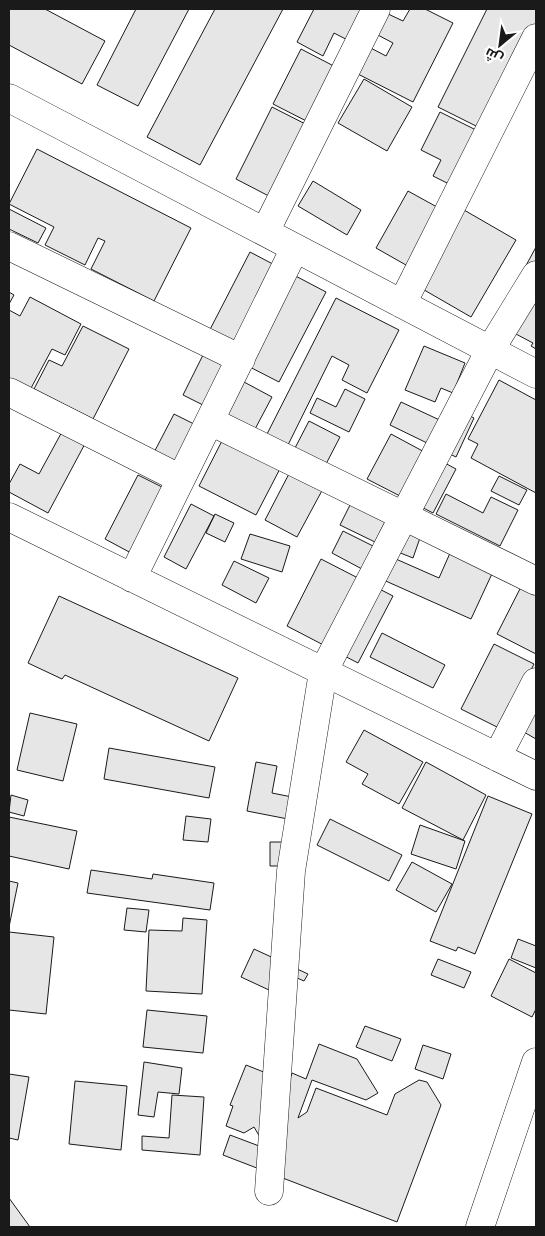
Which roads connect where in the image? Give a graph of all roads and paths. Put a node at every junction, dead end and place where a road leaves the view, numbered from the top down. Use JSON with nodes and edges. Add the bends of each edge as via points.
{"nodes":[{"id":1,"x":376,"y":9,"type":"edge"},
{"id":2,"x":536,"y":38,"type":"edge"},
{"id":3,"x":9,"y":98,"type":"edge"},
{"id":4,"x":265,"y":232,"type":"junction"},
{"id":5,"x":9,"y":246,"type":"edge"},
{"id":6,"x":295,"y":248,"type":"junction"},
{"id":7,"x":536,"y":275,"type":"edge"},
{"id":8,"x":402,"y":304,"type":"junction"},
{"id":9,"x":490,"y":350,"type":"junction"},
{"id":10,"x":241,"y":358,"type":"junction"},
{"id":11,"x":536,"y":374,"type":"edge"},
{"id":12,"x":9,"y":392,"type":"edge"},
{"id":13,"x":210,"y":421,"type":"junction"},
{"id":14,"x":181,"y":479,"type":"junction"},
{"id":15,"x":404,"y":516,"type":"junction"},
{"id":16,"x":9,"y":517,"type":"edge"},
{"id":17,"x":132,"y":578,"type":"junction"},
{"id":18,"x":536,"y":581,"type":"edge"},
{"id":19,"x":323,"y":672,"type":"junction"},
{"id":20,"x":536,"y":682,"type":"edge"},
{"id":21,"x":497,"y":757,"type":"junction"},
{"id":22,"x":536,"y":776,"type":"edge"},
{"id":23,"x":536,"y":1062,"type":"edge"},
{"id":24,"x":525,"y":1130,"type":"edge"},
{"id":25,"x":269,"y":1191,"type":"dead end"},
{"id":26,"x":480,"y":1227,"type":"edge"}],
"edges":[{"from":1,"to":4,"type":"street"},
{"from":2,"to":8,"type":"street"},
{"from":3,"to":4,"type":"street"},
{"from":4,"to":6,"type":"street"},
{"from":5,"to":10,"type":"street"},
{"from":6,"to":8,"type":"street"},
{"from":6,"to":10,"type":"street"},
{"from":7,"to":9,"type":"street"},
{"from":8,"to":9,"type":"street"},
{"from":9,"to":11,"type":"street"},
{"from":9,"to":15,"type":"street"},
{"from":10,"to":13,"type":"street"},
{"from":12,"to":14,"type":"street"},
{"from":13,"to":14,"type":"street"},
{"from":13,"to":15,"type":"street"},
{"from":14,"to":17,"type":"street"},
{"from":15,"to":18,"type":"street"},
{"from":15,"to":19,"type":"street"},
{"from":16,"to":17,"type":"street"},
{"from":17,"to":19,"type":"street"},
{"from":19,"to":21,"type":"street"},
{"from":19,"to":25,"type":"street","via":[[291,871]]},
{"from":20,"to":21,"type":"street"},
{"from":21,"to":22,"type":"street"},
{"from":23,"to":24,"type":"street"},
{"from":24,"to":26,"type":"street"}]}
